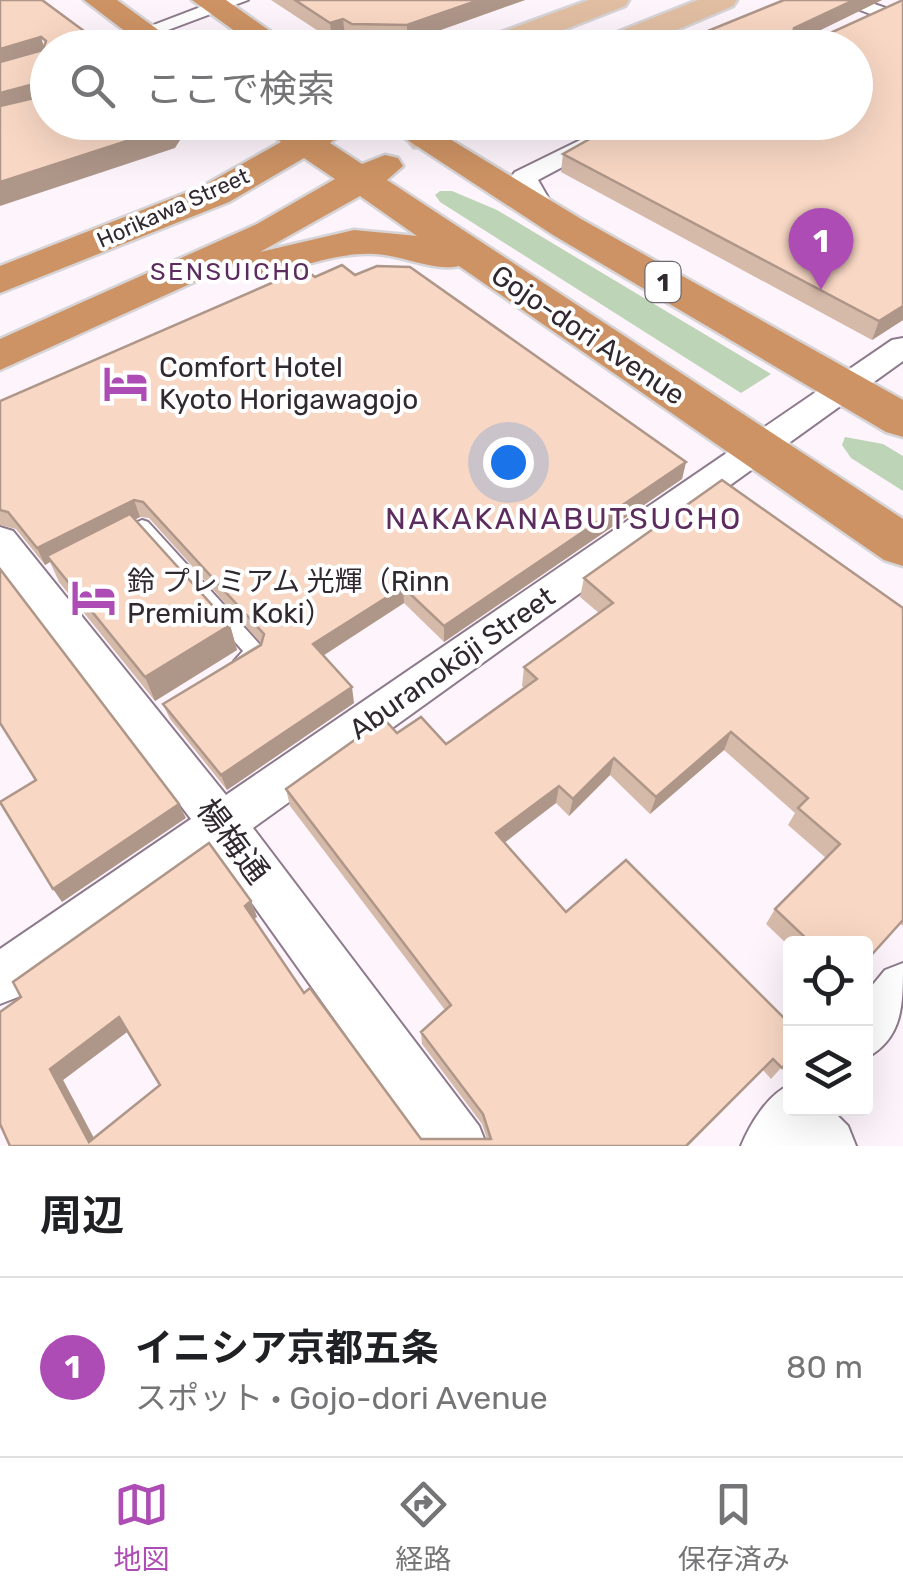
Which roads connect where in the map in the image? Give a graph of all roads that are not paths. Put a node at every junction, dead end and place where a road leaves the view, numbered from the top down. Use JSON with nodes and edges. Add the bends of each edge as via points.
{"nodes":[{"id":1,"x":98,"y":0,"type":"edge"},
{"id":2,"x":615,"y":0,"type":"edge"},
{"id":3,"x":723,"y":0,"type":"edge"},
{"id":4,"x":845,"y":0,"type":"edge"},
{"id":5,"x":220,"y":2,"type":"edge"},
{"id":6,"x":903,"y":2,"type":"edge"},
{"id":7,"x":880,"y":12,"type":"junction"},
{"id":8,"x":903,"y":21,"type":"edge"},
{"id":9,"x":849,"y":26,"type":"edge"},
{"id":10,"x":142,"y":30,"type":"edge"},
{"id":11,"x":174,"y":30,"type":"edge"},
{"id":12,"x":258,"y":30,"type":"edge"},
{"id":13,"x":536,"y":30,"type":"edge"},
{"id":14,"x":650,"y":30,"type":"edge"},
{"id":15,"x":256,"y":140,"type":"edge"},
{"id":16,"x":299,"y":140,"type":"edge"},
{"id":17,"x":311,"y":140,"type":"edge"},
{"id":18,"x":411,"y":140,"type":"edge"},
{"id":19,"x":440,"y":140,"type":"edge"},
{"id":20,"x":486,"y":140,"type":"edge"},
{"id":21,"x":599,"y":140,"type":"edge"},
{"id":22,"x":304,"y":144,"type":"junction"},
{"id":23,"x":359,"y":183,"type":"junction"},
{"id":24,"x":496,"y":184,"type":"junction"},
{"id":25,"x":216,"y":194,"type":"junction"},
{"id":26,"x":544,"y":213,"type":"junction"},
{"id":27,"x":481,"y":264,"type":"junction"},
{"id":28,"x":0,"y":281,"type":"edge"},
{"id":29,"x":136,"y":296,"type":"junction"},
{"id":30,"x":903,"y":347,"type":"edge"},
{"id":31,"x":0,"y":356,"type":"edge"},
{"id":32,"x":846,"y":387,"type":"junction"},
{"id":33,"x":903,"y":421,"type":"edge"},
{"id":34,"x":757,"y":448,"type":"junction"},
{"id":35,"x":0,"y":541,"type":"edge"},
{"id":36,"x":111,"y":542,"type":"edge"},
{"id":37,"x":903,"y":546,"type":"edge"},
{"id":38,"x":224,"y":674,"type":"edge"},
{"id":39,"x":223,"y":826,"type":"junction"},
{"id":40,"x":0,"y":978,"type":"edge"},
{"id":41,"x":903,"y":988,"type":"edge"},
{"id":42,"x":871,"y":1026,"type":"edge"},
{"id":43,"x":459,"y":1146,"type":"edge"}],
"edges":[{"from":1,"to":10,"type":"highway"},
{"from":2,"to":13,"type":"main road"},
{"from":3,"to":14,"type":"main road"},
{"from":4,"to":7,"type":"street"},
{"from":5,"to":11,"type":"street"},
{"from":5,"to":12,"type":"highway"},
{"from":6,"to":7,"type":"street"},
{"from":7,"to":8,"type":"street"},
{"from":7,"to":9,"type":"street"},
{"from":15,"to":25,"type":"highway"},
{"from":16,"to":22,"type":"highway","name":"Gojo-dori Avenue"},
{"from":17,"to":22,"type":"highway","name":"Horikawa Street"},
{"from":18,"to":23,"type":"highway","number":"1"},
{"from":19,"to":24,"type":"highway","number":"1"},
{"from":20,"to":24,"type":"highway"},
{"from":21,"to":26,"type":"street","via":[[524,177]]},
{"from":22,"to":23,"type":"highway","name":"Gojo-dori Avenue"},
{"from":22,"to":25,"type":"highway","name":"Horikawa Street"},
{"from":23,"to":27,"type":"highway","name":"Gojo-dori Avenue"},
{"from":23,"to":29,"type":"highway","number":"1"},
{"from":24,"to":26,"type":"highway","number":"1"},
{"from":25,"to":28,"type":"highway","name":"Horikawa Street"},
{"from":26,"to":32,"type":"highway","number":"1"},
{"from":27,"to":29,"type":"highway","via":[[358,239]]},
{"from":27,"to":34,"type":"highway","name":"Gojo-dori Avenue"},
{"from":29,"to":31,"type":"highway","number":"1"},
{"from":30,"to":32,"type":"street","name":"Aburanokōji Street"},
{"from":32,"to":33,"type":"highway","number":"1"},
{"from":32,"to":34,"type":"street","name":"Aburanokōji Street"},
{"from":34,"to":37,"type":"highway","name":"Gojo-dori Avenue"},
{"from":34,"to":39,"type":"street","name":"Aburanokōji Street"},
{"from":35,"to":39,"type":"street","name":"楊梅通","via":[[41,579],[152,718]]},
{"from":36,"to":38,"type":"lane","via":[[142,526],[256,654]]},
{"from":39,"to":40,"type":"street","name":"Aburanokōji Street"},
{"from":39,"to":43,"type":"street","name":"楊梅通"},
{"from":41,"to":42,"type":"street"}]}
